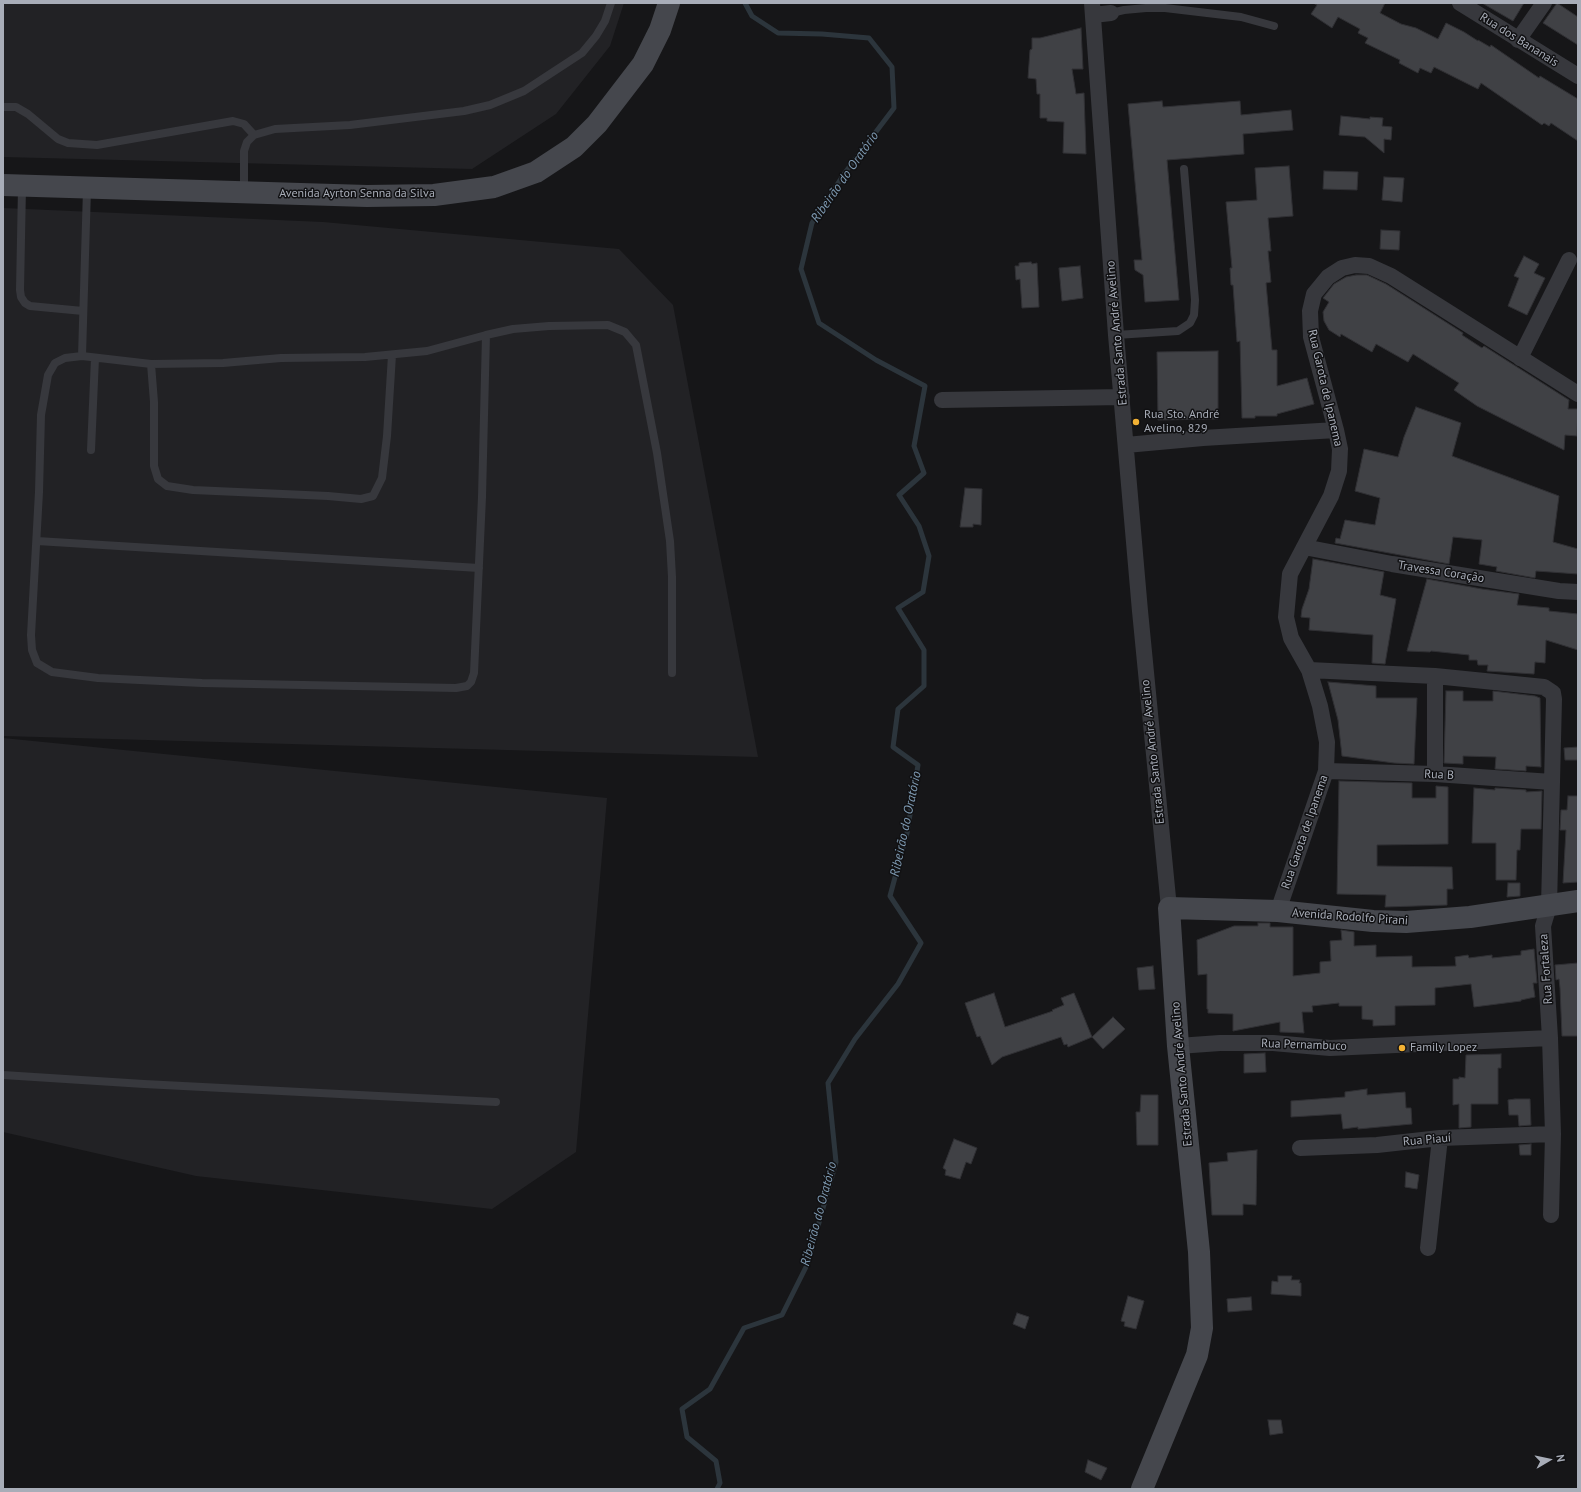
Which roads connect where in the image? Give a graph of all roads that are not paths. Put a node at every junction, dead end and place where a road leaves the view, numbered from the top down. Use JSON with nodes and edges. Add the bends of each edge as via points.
{"nodes":[{"id":1,"x":611,"y":3,"type":"edge"},
{"id":2,"x":669,"y":3,"type":"edge"},
{"id":3,"x":1460,"y":3,"type":"edge"},
{"id":4,"x":1544,"y":3,"type":"edge"},
{"id":5,"x":1092,"y":9,"type":"edge"},
{"id":6,"x":1111,"y":13,"type":"joint"},
{"id":7,"x":1274,"y":26,"type":"dead end"},
{"id":8,"x":1518,"y":40,"type":"junction"},
{"id":9,"x":1578,"y":76,"type":"edge"},
{"id":10,"x":3,"y":107,"type":"edge"},
{"id":11,"x":254,"y":135,"type":"junction"},
{"id":12,"x":1184,"y":169,"type":"dead end"},
{"id":13,"x":12,"y":186,"type":"edge"},
{"id":14,"x":87,"y":188,"type":"junction"},
{"id":15,"x":244,"y":192,"type":"junction"},
{"id":16,"x":1569,"y":260,"type":"dead end"},
{"id":17,"x":83,"y":311,"type":"junction"},
{"id":18,"x":486,"y":335,"type":"junction"},
{"id":19,"x":1116,"y":335,"type":"junction"},
{"id":20,"x":82,"y":356,"type":"junction"},
{"id":21,"x":392,"y":356,"type":"junction"},
{"id":22,"x":95,"y":358,"type":"junction"},
{"id":23,"x":1520,"y":358,"type":"junction"},
{"id":24,"x":151,"y":364,"type":"junction"},
{"id":25,"x":1578,"y":394,"type":"edge"},
{"id":26,"x":1122,"y":397,"type":"junction"},
{"id":27,"x":942,"y":400,"type":"dead end"},
{"id":28,"x":1336,"y":430,"type":"junction"},
{"id":29,"x":1126,"y":445,"type":"junction"},
{"id":30,"x":91,"y":450,"type":"dead end"},
{"id":31,"x":37,"y":541,"type":"junction"},
{"id":32,"x":1304,"y":548,"type":"junction"},
{"id":33,"x":479,"y":568,"type":"junction"},
{"id":34,"x":1578,"y":592,"type":"edge"},
{"id":35,"x":1309,"y":670,"type":"junction"},
{"id":36,"x":672,"y":673,"type":"dead end"},
{"id":37,"x":1435,"y":676,"type":"junction"},
{"id":38,"x":1326,"y":771,"type":"junction"},
{"id":39,"x":1435,"y":774,"type":"junction"},
{"id":40,"x":1552,"y":782,"type":"junction"},
{"id":41,"x":1578,"y":901,"type":"edge"},
{"id":42,"x":1549,"y":906,"type":"junction"},
{"id":43,"x":1169,"y":908,"type":"junction"},
{"id":44,"x":1278,"y":911,"type":"junction"},
{"id":45,"x":1550,"y":1038,"type":"junction"},
{"id":46,"x":1178,"y":1046,"type":"junction"},
{"id":47,"x":3,"y":1075,"type":"edge"},
{"id":48,"x":496,"y":1102,"type":"dead end"},
{"id":49,"x":1554,"y":1134,"type":"junction"},
{"id":50,"x":1440,"y":1138,"type":"junction"},
{"id":51,"x":1300,"y":1148,"type":"dead end"},
{"id":52,"x":1551,"y":1216,"type":"dead end"},
{"id":53,"x":1428,"y":1248,"type":"dead end"},
{"id":54,"x":1142,"y":1489,"type":"edge"}],
"edges":[{"from":1,"to":11,"type":"lane","via":[[605,21],[582,53],[524,91],[490,105],[464,111],[350,125],[276,129]]},
{"from":2,"to":15,"type":"main road","name":"Avenida Ayrton Senna da Silva","via":[[660,30],[643,64],[620,96],[574,147],[536,172],[494,187],[434,195],[368,196]]},
{"from":3,"to":8,"type":"street","name":"Rua dos Bananais"},
{"from":4,"to":8,"type":"street"},
{"from":5,"to":6,"type":"street"},
{"from":5,"to":19,"type":"street","name":"Estrada Santo André Avelino"},
{"from":6,"to":7,"type":"lane","via":[[1165,8],[1241,17]]},
{"from":8,"to":9,"type":"street","name":"Rua dos Bananais"},
{"from":10,"to":11,"type":"lane","via":[[16,107],[58,139],[68,143],[97,145],[233,120],[244,124]]},
{"from":11,"to":15,"type":"lane","via":[[247,142],[244,151]]},
{"from":12,"to":19,"type":"lane","via":[[1195,300],[1194,315],[1190,323],[1178,331]]},
{"from":13,"to":14,"type":"main road","name":"Avenida Ayrton Senna da Silva"},
{"from":13,"to":17,"type":"lane","via":[[21,297],[25,304],[30,306]]},
{"from":14,"to":15,"type":"main road","name":"Avenida Ayrton Senna da Silva"},
{"from":14,"to":17,"type":"lane"},
{"from":16,"to":23,"type":"street"},
{"from":17,"to":20,"type":"lane"},
{"from":18,"to":21,"type":"lane","via":[[427,351]]},
{"from":18,"to":33,"type":"lane"},
{"from":18,"to":36,"type":"lane","via":[[513,329],[549,326],[608,325],[625,332],[636,345],[657,453],[670,541]]},
{"from":19,"to":26,"type":"street","name":"Estrada Santo André Avelino"},
{"from":20,"to":22,"type":"lane"},
{"from":20,"to":31,"type":"lane","via":[[65,358],[55,363],[48,375],[42,415]]},
{"from":21,"to":24,"type":"lane"},
{"from":21,"to":24,"type":"lane","via":[[382,478],[372,496],[361,499],[193,490],[167,486],[158,479],[154,466]]},
{"from":22,"to":24,"type":"lane"},
{"from":22,"to":30,"type":"lane"},
{"from":23,"to":25,"type":"street","name":"Rua Garota de Ipanema"},
{"from":23,"to":28,"type":"street","name":"Rua Garota de Ipanema","via":[[1391,276],[1369,266],[1355,265],[1342,268],[1328,277],[1314,294],[1310,312],[1311,337]]},
{"from":26,"to":27,"type":"street"},
{"from":26,"to":29,"type":"street","name":"Estrada Santo André Avelino"},
{"from":28,"to":29,"type":"street"},
{"from":28,"to":32,"type":"street","name":"Rua Garota de Ipanema","via":[[1340,449],[1339,471],[1331,496]]},
{"from":29,"to":43,"type":"street","name":"Estrada Santo André Avelino"},
{"from":31,"to":33,"type":"lane"},
{"from":31,"to":33,"type":"lane","via":[[31,635],[37,663],[52,672],[98,678],[202,683],[463,688],[472,682],[474,674]]},
{"from":32,"to":34,"type":"street","name":"Travessa Coração","via":[[1559,591]]},
{"from":32,"to":35,"type":"street","name":"Rua Garota de Ipanema","via":[[1290,574],[1286,617],[1291,638]]},
{"from":35,"to":37,"type":"street"},
{"from":35,"to":38,"type":"street","name":"Rua Garota de Ipanema","via":[[1327,742]]},
{"from":37,"to":39,"type":"street"},
{"from":37,"to":40,"type":"street","name":"Rua Fortaleza","via":[[1544,687],[1552,694]]},
{"from":38,"to":39,"type":"street","name":"Rua B"},
{"from":38,"to":44,"type":"street","name":"Rua Garota de Ipanema"},
{"from":39,"to":40,"type":"street","name":"Rua B"},
{"from":40,"to":42,"type":"street","name":"Rua Fortaleza"},
{"from":41,"to":42,"type":"main road","name":"Avenida Rodolfo Pirani"},
{"from":42,"to":44,"type":"main road","name":"Avenida Rodolfo Pirani","via":[[1470,917],[1406,922]]},
{"from":42,"to":45,"type":"street","name":"Rua Fortaleza","via":[[1543,926]]},
{"from":43,"to":44,"type":"main road","name":"Avenida Rodolfo Pirani"},
{"from":43,"to":46,"type":"main road","name":"Estrada Santo André Avelino"},
{"from":45,"to":46,"type":"street","name":"Rua Pernambuco","via":[[1330,1048],[1273,1043]]},
{"from":45,"to":49,"type":"street","name":"Rua Fortaleza"},
{"from":46,"to":54,"type":"main road","name":"Estrada Santo André Avelino","via":[[1199,1252],[1202,1328],[1197,1354]]},
{"from":47,"to":48,"type":"lane"},
{"from":49,"to":50,"type":"street","name":"Rua Piauí"},
{"from":49,"to":52,"type":"street","name":"Rua Fortaleza"},
{"from":50,"to":51,"type":"street","name":"Rua Piauí","via":[[1377,1145]]},
{"from":50,"to":53,"type":"street"}]}
